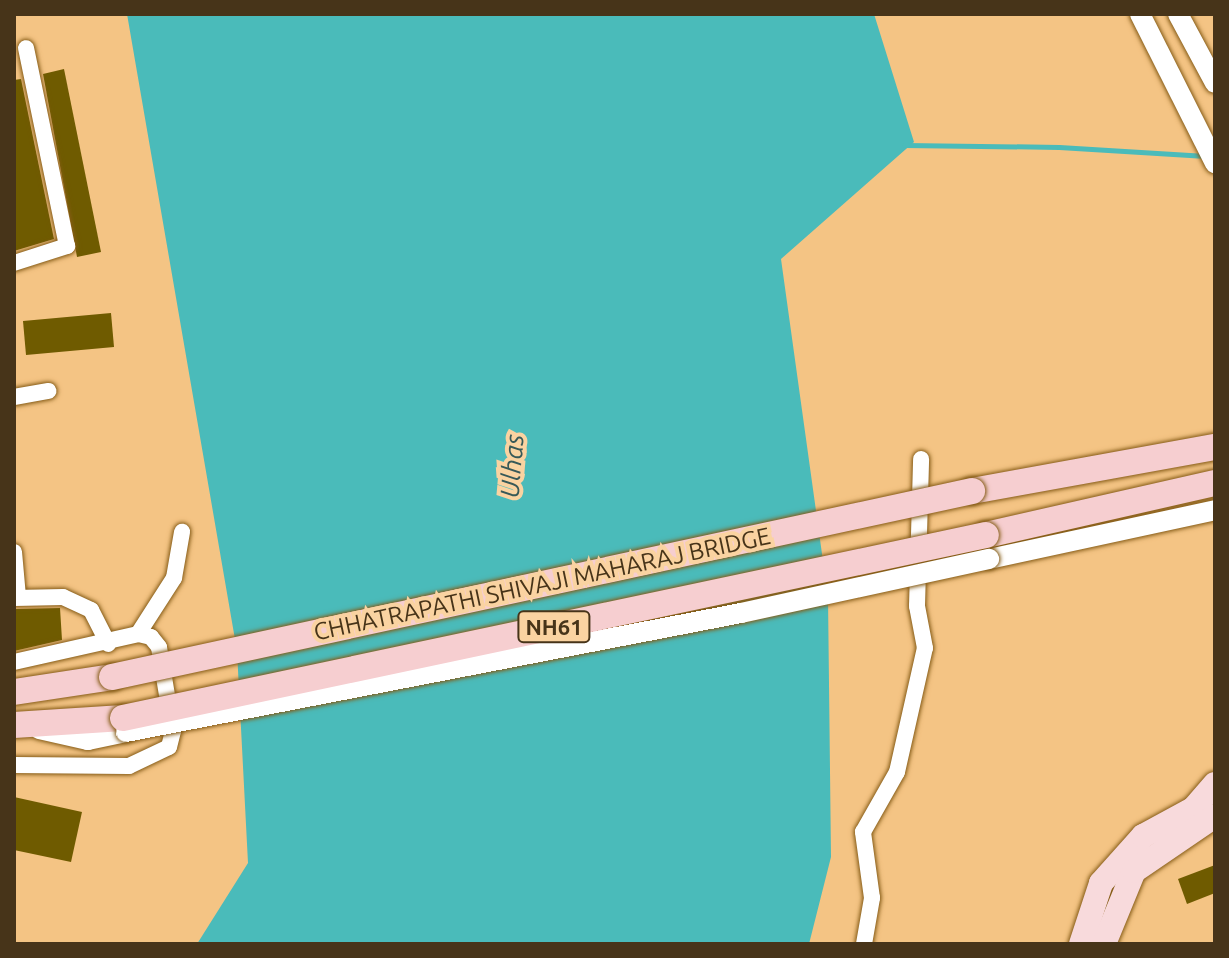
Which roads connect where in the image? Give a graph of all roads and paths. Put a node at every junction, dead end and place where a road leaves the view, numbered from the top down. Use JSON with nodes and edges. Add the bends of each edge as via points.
{"nodes":[{"id":1,"x":1140,"y":14,"type":"edge"},
{"id":2,"x":1178,"y":14,"type":"edge"},
{"id":3,"x":26,"y":48,"type":"dead end"},
{"id":4,"x":1215,"y":83,"type":"edge"},
{"id":5,"x":1212,"y":156,"type":"edge"},
{"id":6,"x":14,"y":263,"type":"edge"},
{"id":7,"x":48,"y":391,"type":"dead end"},
{"id":8,"x":14,"y":397,"type":"edge"},
{"id":9,"x":1215,"y":447,"type":"edge"},
{"id":10,"x":921,"y":459,"type":"dead end"},
{"id":11,"x":1215,"y":483,"type":"edge"},
{"id":12,"x":1215,"y":510,"type":"edge"},
{"id":13,"x":182,"y":532,"type":"dead end"},
{"id":14,"x":988,"y":547,"type":"junction"},
{"id":15,"x":14,"y":552,"type":"edge"},
{"id":16,"x":16,"y":598,"type":"edge"},
{"id":17,"x":138,"y":634,"type":"junction"},
{"id":18,"x":108,"y":644,"type":"junction"},
{"id":19,"x":14,"y":662,"type":"edge"},
{"id":20,"x":14,"y":692,"type":"edge"},
{"id":21,"x":17,"y":724,"type":"edge"},
{"id":22,"x":124,"y":725,"type":"junction"},
{"id":23,"x":14,"y":765,"type":"edge"},
{"id":24,"x":1215,"y":784,"type":"edge"},
{"id":25,"x":1215,"y":816,"type":"edge"},
{"id":26,"x":864,"y":944,"type":"edge"},
{"id":27,"x":1081,"y":944,"type":"edge"},
{"id":28,"x":1104,"y":944,"type":"edge"}],
"edges":[{"from":1,"to":5,"type":"street"},
{"from":2,"to":4,"type":"street"},
{"from":3,"to":6,"type":"street","via":[[67,246]]},
{"from":7,"to":8,"type":"street"},
{"from":9,"to":20,"type":"highway","name":"CHHATRAPATHI SHIVAJI MAHARAJ BRIDGE","number":"NH61","bridge":true,"via":[[972,491],[112,677]]},
{"from":10,"to":26,"type":"street","via":[[917,606],[925,648],[897,772],[863,832],[872,898]]},
{"from":11,"to":14,"type":"highway","number":"NH61"},
{"from":12,"to":14,"type":"street"},
{"from":13,"to":17,"type":"street","via":[[174,578]]},
{"from":14,"to":22,"type":"highway","name":"CHHATRAPATHI SHIVAJI MAHARAJ BRIDGE","number":"NH61","bridge":true},
{"from":15,"to":16,"type":"street"},
{"from":16,"to":18,"type":"street","via":[[63,597],[91,610]]},
{"from":17,"to":18,"type":"street"},
{"from":17,"to":23,"type":"street","via":[[151,637],[159,647],[173,731],[169,747],[154,758],[116,768]]},
{"from":18,"to":19,"type":"street"},
{"from":21,"to":22,"type":"highway","number":"NH61"},
{"from":21,"to":22,"type":"street","via":[[88,740]]},
{"from":24,"to":27,"type":"main road","via":[[1193,809],[1143,836],[1101,883]]},
{"from":25,"to":28,"type":"main road","via":[[1134,871]]}]}
